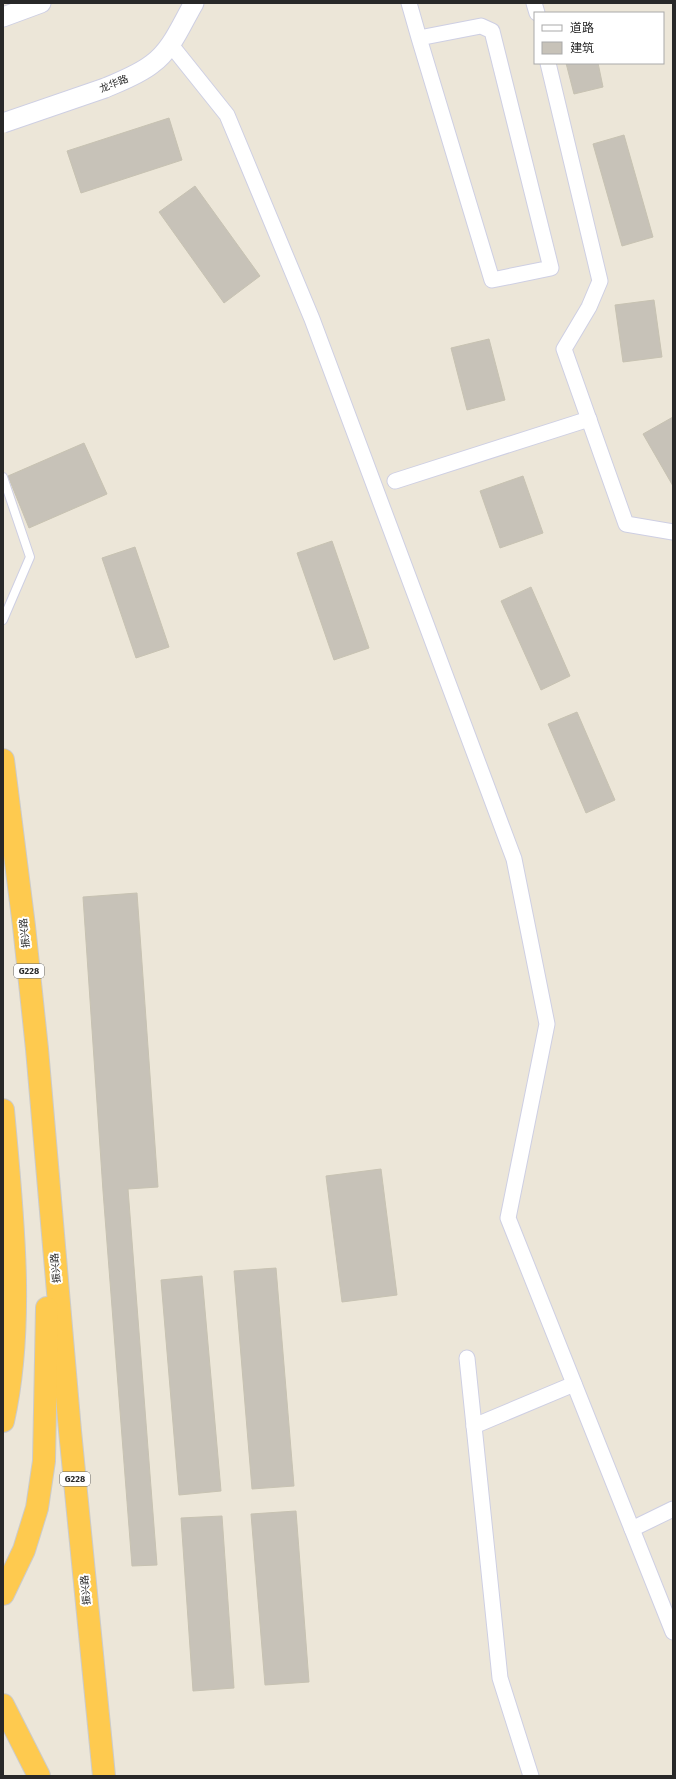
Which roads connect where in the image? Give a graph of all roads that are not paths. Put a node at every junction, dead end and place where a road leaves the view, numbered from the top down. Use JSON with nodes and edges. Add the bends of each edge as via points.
{"nodes":[{"id":1,"x":41,"y":3,"type":"edge"},
{"id":2,"x":194,"y":3,"type":"edge"},
{"id":3,"x":409,"y":3,"type":"edge"},
{"id":4,"x":3,"y":17,"type":"edge"},
{"id":5,"x":420,"y":38,"type":"junction"},
{"id":6,"x":171,"y":45,"type":"junction"},
{"id":7,"x":548,"y":64,"type":"edge"},
{"id":8,"x":3,"y":124,"type":"edge"},
{"id":9,"x":589,"y":419,"type":"junction"},
{"id":10,"x":3,"y":477,"type":"edge"},
{"id":11,"x":395,"y":480,"type":"dead end"},
{"id":12,"x":673,"y":532,"type":"edge"},
{"id":13,"x":3,"y":620,"type":"edge"},
{"id":14,"x":3,"y":760,"type":"edge"},
{"id":15,"x":3,"y":1110,"type":"edge"},
{"id":16,"x":48,"y":1182,"type":"junction"},
{"id":17,"x":467,"y":1358,"type":"dead end"},
{"id":18,"x":574,"y":1384,"type":"junction"},
{"id":19,"x":3,"y":1421,"type":"edge"},
{"id":20,"x":474,"y":1426,"type":"junction"},
{"id":21,"x":673,"y":1509,"type":"edge"},
{"id":22,"x":632,"y":1529,"type":"junction"},
{"id":23,"x":3,"y":1594,"type":"edge"},
{"id":24,"x":673,"y":1632,"type":"edge"},
{"id":25,"x":3,"y":1704,"type":"edge"},
{"id":26,"x":39,"y":1776,"type":"edge"},
{"id":27,"x":104,"y":1776,"type":"edge"},
{"id":28,"x":531,"y":1776,"type":"edge"}],
"edges":[{"from":1,"to":4,"type":"street"},
{"from":2,"to":6,"type":"street","name":"龙华路"},
{"from":3,"to":5,"type":"street"},
{"from":5,"to":5,"type":"street","via":[[492,280],[551,268],[492,31],[481,26]]},
{"from":6,"to":8,"type":"street","name":"龙华路","bridge":true,"via":[[153,64],[133,76]]},
{"from":6,"to":18,"type":"street","via":[[227,115],[312,319],[514,859],[548,1024],[508,1218]]},
{"from":7,"to":9,"type":"street","via":[[600,281],[589,307],[564,349]]},
{"from":9,"to":11,"type":"street"},
{"from":9,"to":12,"type":"street","via":[[626,524]]},
{"from":10,"to":13,"type":"lane","via":[[30,557]]},
{"from":14,"to":16,"type":"highway","name":"振兴路","number":"G228","via":[[24,926]]},
{"from":15,"to":19,"type":"highway","via":[[10,1187],[15,1309]]},
{"from":16,"to":23,"type":"highway","via":[[44,1461],[35,1515],[24,1550]]},
{"from":16,"to":27,"type":"highway","name":"振兴路","number":"G228"},
{"from":17,"to":20,"type":"street"},
{"from":18,"to":20,"type":"street"},
{"from":18,"to":22,"type":"street"},
{"from":20,"to":28,"type":"street","via":[[500,1678]]},
{"from":21,"to":22,"type":"street"},
{"from":22,"to":24,"type":"street"},
{"from":25,"to":26,"type":"highway"}]}
